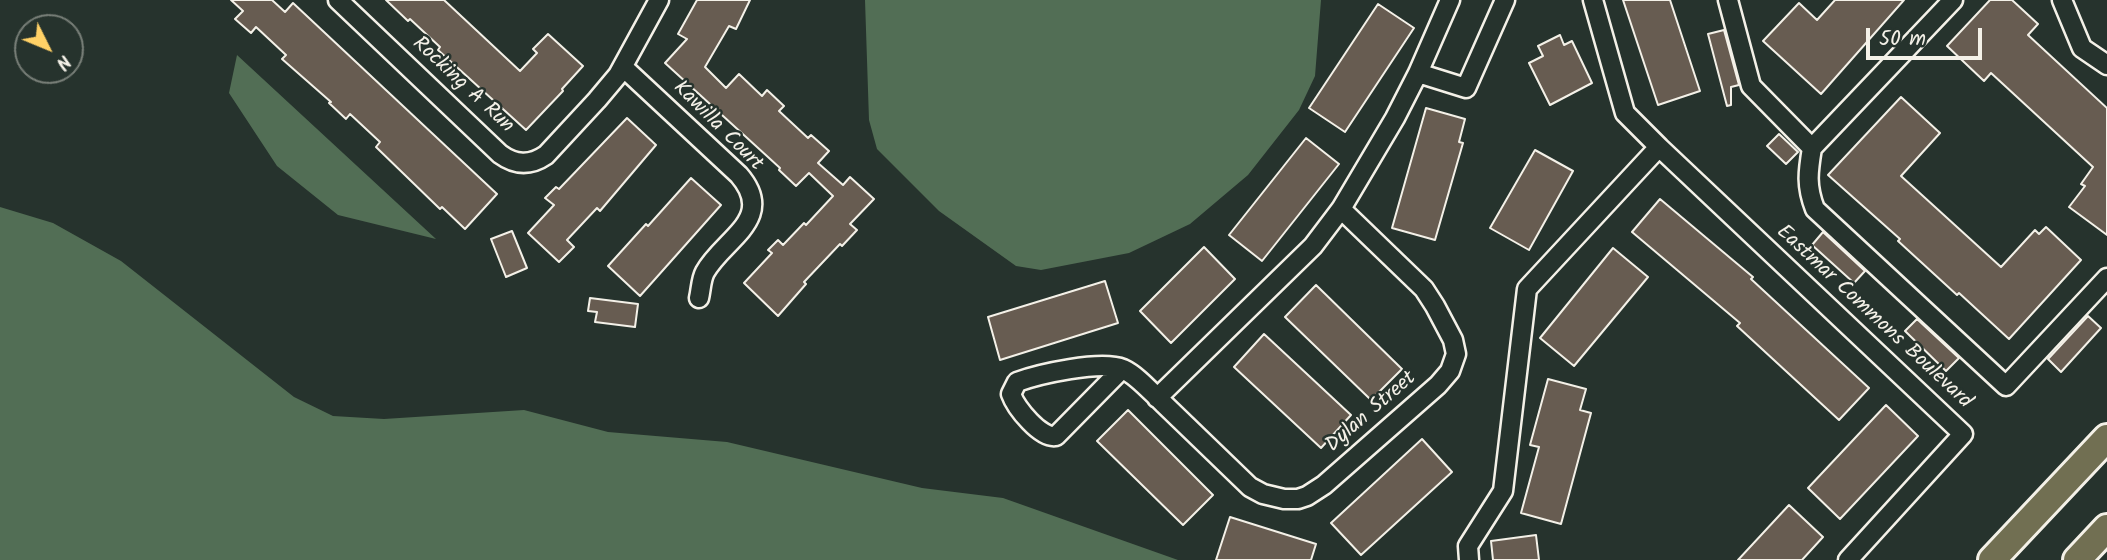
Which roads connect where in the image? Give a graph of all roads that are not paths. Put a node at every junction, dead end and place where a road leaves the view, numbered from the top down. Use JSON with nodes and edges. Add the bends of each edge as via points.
{"nodes":[{"id":1,"x":338,"y":0,"type":"edge"},
{"id":2,"x":659,"y":0,"type":"edge"},
{"id":3,"x":1450,"y":0,"type":"edge"},
{"id":4,"x":1504,"y":0,"type":"edge"},
{"id":5,"x":1593,"y":0,"type":"edge"},
{"id":6,"x":1728,"y":0,"type":"edge"},
{"id":7,"x":1953,"y":0,"type":"edge"},
{"id":8,"x":2062,"y":0,"type":"edge"},
{"id":9,"x":2107,"y":65,"type":"edge"},
{"id":10,"x":623,"y":67,"type":"junction"},
{"id":11,"x":1418,"y":73,"type":"junction"},
{"id":12,"x":1659,"y":147,"type":"junction"},
{"id":13,"x":1812,"y":148,"type":"junction"},
{"id":14,"x":1341,"y":209,"type":"junction"},
{"id":15,"x":2107,"y":278,"type":"edge"},
{"id":16,"x":699,"y":298,"type":"dead end"},
{"id":17,"x":1122,"y":369,"type":"junction"},
{"id":18,"x":1157,"y":398,"type":"junction"},
{"id":19,"x":2107,"y":430,"type":"edge"},
{"id":20,"x":2107,"y":438,"type":"edge"},
{"id":21,"x":2086,"y":458,"type":"junction"},
{"id":22,"x":2107,"y":528,"type":"edge"},
{"id":23,"x":1469,"y":560,"type":"edge"},
{"id":24,"x":1848,"y":560,"type":"edge"},
{"id":25,"x":1992,"y":560,"type":"edge"},
{"id":26,"x":2077,"y":560,"type":"edge"}],
"edges":[{"from":1,"to":10,"type":"street","name":"Rocking A Run","via":[[500,154],[514,162],[528,163],[546,155]]},
{"from":2,"to":10,"type":"street","name":"Rocking A Run"},
{"from":3,"to":11,"type":"street"},
{"from":4,"to":11,"type":"street","via":[[1466,88]]},
{"from":5,"to":12,"type":"street","name":"Eastmar Commons Boulevard","via":[[1625,113]]},
{"from":6,"to":13,"type":"street","via":[[1751,86]]},
{"from":7,"to":13,"type":"street"},
{"from":8,"to":9,"type":"street","via":[[2082,48]]},
{"from":10,"to":16,"type":"street","name":"Kawilla Court","via":[[748,188],[750,217],[706,271]]},
{"from":11,"to":14,"type":"street"},
{"from":12,"to":23,"type":"street","via":[[1527,289],[1503,491],[1468,547]]},
{"from":12,"to":24,"type":"street","name":"Eastmar Commons Boulevard","via":[[1964,435]]},
{"from":13,"to":15,"type":"street","via":[[1808,193],[1815,209],[2006,386]]},
{"from":14,"to":18,"type":"street","via":[[1313,246]]},
{"from":14,"to":18,"type":"street","name":"Dylan Street","via":[[1435,306],[1456,354],[1438,385],[1324,485],[1298,499],[1263,495],[1250,487]]},
{"from":17,"to":17,"type":"street","via":[[1097,366],[1030,377],[1017,383],[1011,394],[1017,407],[1044,434],[1056,436]]},
{"from":17,"to":18,"type":"street","name":"Dylan Street"},
{"from":19,"to":21,"type":"highway"},
{"from":20,"to":21,"type":"highway"},
{"from":21,"to":25,"type":"highway"},
{"from":22,"to":26,"type":"highway"}]}
